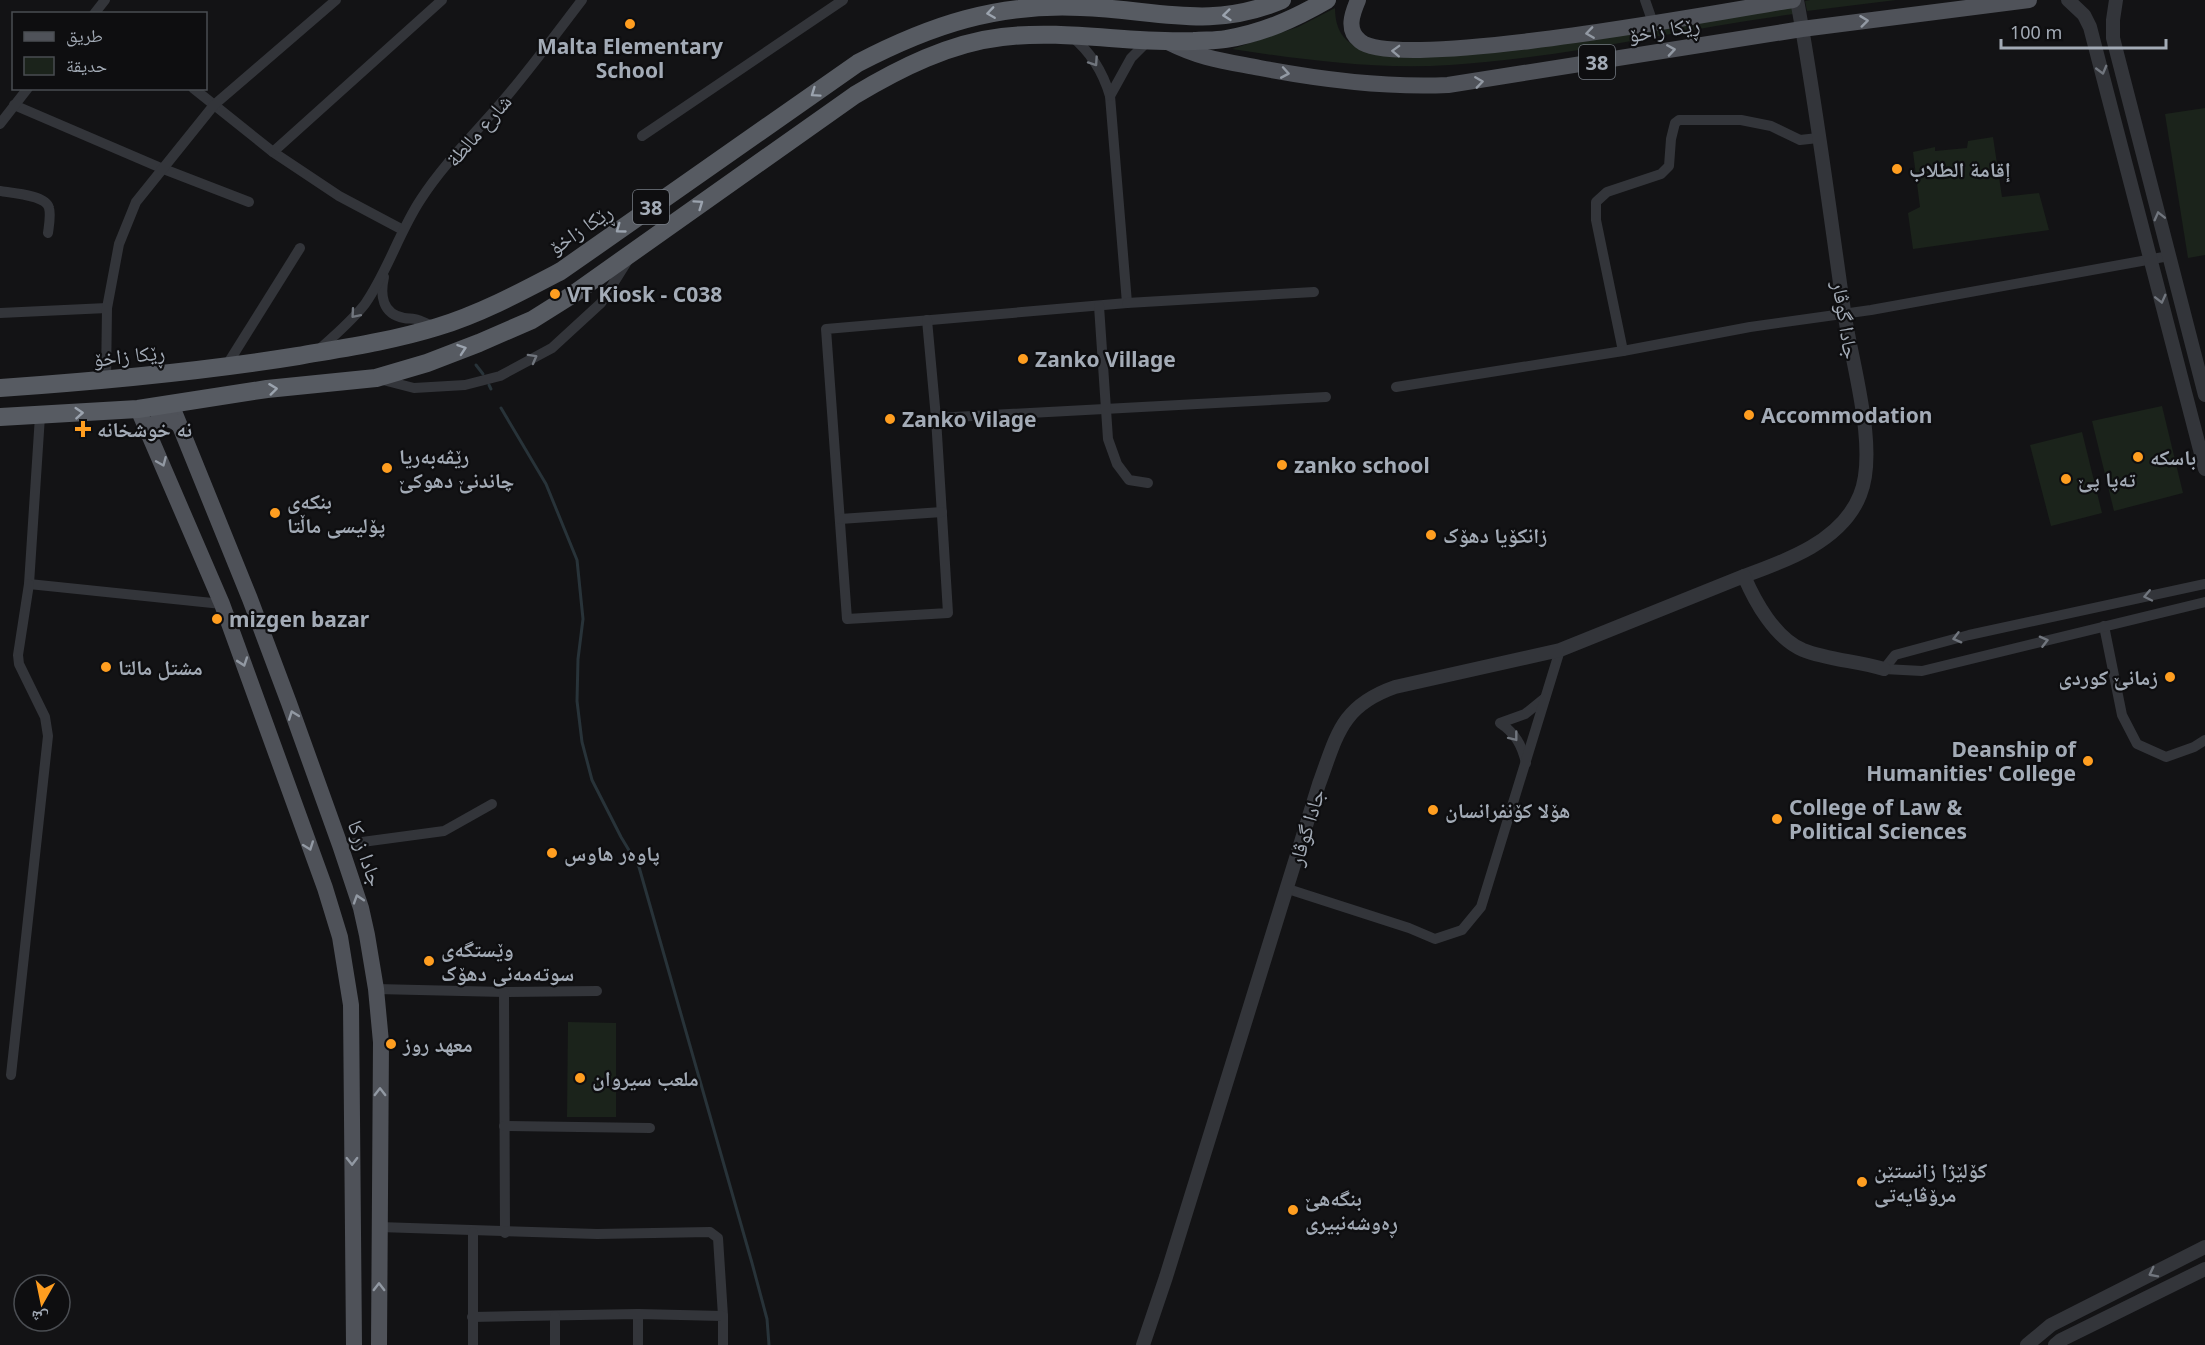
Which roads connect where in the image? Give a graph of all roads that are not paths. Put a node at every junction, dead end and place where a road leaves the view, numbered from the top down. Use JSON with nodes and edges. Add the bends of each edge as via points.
{"nodes":[{"id":1,"x":336,"y":0,"type":"edge"},
{"id":2,"x":442,"y":0,"type":"edge"},
{"id":3,"x":582,"y":0,"type":"edge"},
{"id":4,"x":843,"y":0,"type":"edge"},
{"id":5,"x":1282,"y":0,"type":"edge"},
{"id":6,"x":1327,"y":0,"type":"edge"},
{"id":7,"x":1358,"y":0,"type":"edge"},
{"id":8,"x":1645,"y":0,"type":"edge"},
{"id":9,"x":1795,"y":0,"type":"edge"},
{"id":10,"x":2022,"y":0,"type":"edge"},
{"id":11,"x":2068,"y":0,"type":"edge"},
{"id":12,"x":2116,"y":0,"type":"edge"},
{"id":13,"x":1082,"y":3,"type":"edge"},
{"id":14,"x":1653,"y":23,"type":"junction"},
{"id":15,"x":1802,"y":29,"type":"junction"},
{"id":16,"x":1068,"y":34,"type":"junction"},
{"id":17,"x":2113,"y":38,"type":"junction"},
{"id":18,"x":1148,"y":41,"type":"junction"},
{"id":19,"x":1168,"y":42,"type":"junction"},
{"id":20,"x":2095,"y":43,"type":"junction"},
{"id":21,"x":26,"y":90,"type":"edge"},
{"id":22,"x":195,"y":90,"type":"edge"},
{"id":23,"x":1110,"y":96,"type":"junction"},
{"id":24,"x":14,"y":105,"type":"junction"},
{"id":25,"x":214,"y":105,"type":"junction"},
{"id":26,"x":0,"y":124,"type":"edge"},
{"id":27,"x":642,"y":136,"type":"dead end"},
{"id":28,"x":1818,"y":138,"type":"junction"},
{"id":29,"x":273,"y":152,"type":"junction"},
{"id":30,"x":161,"y":168,"type":"junction"},
{"id":31,"x":0,"y":191,"type":"edge"},
{"id":32,"x":249,"y":202,"type":"dead end"},
{"id":33,"x":403,"y":230,"type":"junction"},
{"id":34,"x":48,"y":233,"type":"dead end"},
{"id":35,"x":300,"y":248,"type":"dead end"},
{"id":36,"x":635,"y":249,"type":"junction"},
{"id":37,"x":2169,"y":256,"type":"junction"},
{"id":38,"x":2151,"y":260,"type":"junction"},
{"id":39,"x":386,"y":268,"type":"junction"},
{"id":40,"x":561,"y":271,"type":"junction"},
{"id":41,"x":1314,"y":292,"type":"dead end"},
{"id":42,"x":575,"y":293,"type":"junction"},
{"id":43,"x":1127,"y":303,"type":"junction"},
{"id":44,"x":1099,"y":306,"type":"junction"},
{"id":45,"x":107,"y":308,"type":"junction"},
{"id":46,"x":0,"y":313,"type":"edge"},
{"id":47,"x":1844,"y":313,"type":"junction"},
{"id":48,"x":927,"y":320,"type":"junction"},
{"id":49,"x":436,"y":327,"type":"junction"},
{"id":50,"x":1623,"y":351,"type":"junction"},
{"id":51,"x":315,"y":353,"type":"junction"},
{"id":52,"x":225,"y":368,"type":"junction"},
{"id":53,"x":376,"y":378,"type":"junction"},
{"id":54,"x":106,"y":381,"type":"junction"},
{"id":55,"x":1396,"y":387,"type":"dead end"},
{"id":56,"x":0,"y":388,"type":"edge"},
{"id":57,"x":2205,"y":395,"type":"edge"},
{"id":58,"x":1326,"y":397,"type":"dead end"},
{"id":59,"x":171,"y":404,"type":"junction"},
{"id":60,"x":138,"y":409,"type":"junction"},
{"id":61,"x":1105,"y":409,"type":"junction"},
{"id":62,"x":40,"y":416,"type":"junction"},
{"id":63,"x":0,"y":417,"type":"edge"},
{"id":64,"x":936,"y":418,"type":"junction"},
{"id":65,"x":179,"y":425,"type":"junction"},
{"id":66,"x":149,"y":433,"type":"junction"},
{"id":67,"x":2205,"y":469,"type":"edge"},
{"id":68,"x":1148,"y":483,"type":"dead end"},
{"id":69,"x":942,"y":512,"type":"junction"},
{"id":70,"x":840,"y":519,"type":"junction"},
{"id":71,"x":1744,"y":576,"type":"junction"},
{"id":72,"x":29,"y":584,"type":"junction"},
{"id":73,"x":2205,"y":584,"type":"edge"},
{"id":74,"x":2205,"y":602,"type":"edge"},
{"id":75,"x":222,"y":604,"type":"junction"},
{"id":76,"x":2104,"y":626,"type":"junction"},
{"id":77,"x":1560,"y":650,"type":"junction"},
{"id":78,"x":1884,"y":669,"type":"junction"},
{"id":79,"x":1545,"y":698,"type":"junction"},
{"id":80,"x":2205,"y":740,"type":"edge"},
{"id":81,"x":1526,"y":764,"type":"junction"},
{"id":82,"x":492,"y":804,"type":"dead end"},
{"id":83,"x":340,"y":845,"type":"junction"},
{"id":84,"x":1284,"y":893,"type":"junction"},
{"id":85,"x":376,"y":989,"type":"junction"},
{"id":86,"x":597,"y":991,"type":"dead end"},
{"id":87,"x":504,"y":992,"type":"junction"},
{"id":88,"x":11,"y":1075,"type":"dead end"},
{"id":89,"x":504,"y":1126,"type":"junction"},
{"id":90,"x":650,"y":1128,"type":"dead end"},
{"id":91,"x":379,"y":1227,"type":"junction"},
{"id":92,"x":473,"y":1232,"type":"junction"},
{"id":93,"x":505,"y":1233,"type":"junction"},
{"id":94,"x":2205,"y":1247,"type":"edge"},
{"id":95,"x":2205,"y":1269,"type":"edge"},
{"id":96,"x":638,"y":1314,"type":"junction"},
{"id":97,"x":555,"y":1316,"type":"junction"},
{"id":98,"x":723,"y":1316,"type":"junction"},
{"id":99,"x":472,"y":1317,"type":"junction"},
{"id":100,"x":354,"y":1345,"type":"edge"},
{"id":101,"x":380,"y":1345,"type":"edge"},
{"id":102,"x":473,"y":1345,"type":"edge"},
{"id":103,"x":555,"y":1345,"type":"edge"},
{"id":104,"x":638,"y":1345,"type":"edge"},
{"id":105,"x":723,"y":1345,"type":"edge"},
{"id":106,"x":1143,"y":1345,"type":"edge"},
{"id":107,"x":2027,"y":1345,"type":"edge"},
{"id":108,"x":2055,"y":1345,"type":"edge"}],
"edges":[{"from":1,"to":25,"type":"street"},
{"from":2,"to":29,"type":"street"},
{"from":3,"to":33,"type":"street","name":"شارع مالطة","via":[[512,90],[462,146]]},
{"from":4,"to":27,"type":"street"},
{"from":5,"to":13,"type":"highway","name":"ڕێکا زاخۆ","number":"38","one_way":true,"via":[[1254,11],[1186,18]]},
{"from":6,"to":19,"type":"highway","name":"ڕێکا زاخۆ","number":"38","via":[[1265,30],[1223,40]]},
{"from":14,"to":7,"type":"main road","name":"ڕێکا زاخۆ","number":"38","one_way":true,"via":[[1441,50],[1384,50],[1360,42],[1352,31],[1351,19]]},
{"from":8,"to":14,"type":"street"},
{"from":9,"to":14,"type":"main road","name":"ڕێکا زاخۆ","number":"38"},
{"from":9,"to":15,"type":"street","name":"جادا گوڤار"},
{"from":15,"to":10,"type":"main road","name":"ڕێکا زاخۆ","number":"38","one_way":true},
{"from":11,"to":20,"type":"street","via":[[2084,15]]},
{"from":12,"to":17,"type":"street"},
{"from":13,"to":40,"type":"highway","name":"ڕێکا زاخۆ","number":"38","one_way":true,"via":[[980,15],[942,25],[858,63]]},
{"from":19,"to":15,"type":"main road","name":"ڕێکا زاخۆ","number":"38","one_way":true,"via":[[1200,57],[1288,74],[1420,86],[1476,82]]},
{"from":15,"to":28,"type":"street","name":"جادا گوڤار"},
{"from":16,"to":18,"type":"highway","name":"ڕێکا زاخۆ","number":"38"},
{"from":16,"to":23,"type":"street","one_way":true,"via":[[1094,61]]},
{"from":36,"to":16,"type":"highway","name":"ڕێکا زاخۆ","number":"38","one_way":true,"via":[[892,73],[965,45],[1002,37]]},
{"from":17,"to":20,"type":"street"},
{"from":37,"to":17,"type":"street","one_way":true},
{"from":18,"to":19,"type":"highway","name":"ڕێکا زاخۆ","number":"38"},
{"from":18,"to":23,"type":"street","via":[[1131,58]]},
{"from":20,"to":38,"type":"street","one_way":true},
{"from":21,"to":24,"type":"street"},
{"from":22,"to":25,"type":"street"},
{"from":23,"to":43,"type":"street"},
{"from":24,"to":26,"type":"street"},
{"from":24,"to":30,"type":"street"},
{"from":25,"to":29,"type":"street"},
{"from":25,"to":30,"type":"street"},
{"from":28,"to":47,"type":"street","name":"جادا گوڤار"},
{"from":28,"to":50,"type":"street","via":[[1800,140],[1771,126],[1741,120],[1679,120],[1671,139],[1669,166],[1661,174],[1606,192],[1596,202],[1596,220]]},
{"from":29,"to":33,"type":"street","via":[[339,196]]},
{"from":30,"to":32,"type":"street"},
{"from":30,"to":45,"type":"street","via":[[136,202],[119,244]]},
{"from":31,"to":34,"type":"street","via":[[46,201]]},
{"from":33,"to":39,"type":"street","name":"شارع مالطة"},
{"from":35,"to":52,"type":"street"},
{"from":36,"to":42,"type":"highway","name":"ڕێکا زاخۆ","number":"38"},
{"from":53,"to":36,"type":"street","one_way":true,"via":[[414,388],[465,385],[500,376],[552,348],[601,303]]},
{"from":37,"to":38,"type":"street"},
{"from":37,"to":57,"type":"street"},
{"from":38,"to":47,"type":"street"},
{"from":38,"to":67,"type":"street","one_way":true},
{"from":39,"to":49,"type":"street","name":"شارع مالطة","via":[[382,291],[386,306],[395,315],[416,318]]},
{"from":39,"to":51,"type":"street","name":"شارع مالطة","one_way":true,"via":[[357,313]]},
{"from":40,"to":42,"type":"highway"},
{"from":40,"to":49,"type":"highway","name":"ڕێکا زاخۆ","number":"38","via":[[493,305]]},
{"from":41,"to":43,"type":"street"},
{"from":53,"to":42,"type":"highway","name":"ڕێکا زاخۆ","number":"38","one_way":true,"via":[[532,321]]},
{"from":43,"to":44,"type":"street"},
{"from":44,"to":48,"type":"street"},
{"from":44,"to":61,"type":"street"},
{"from":45,"to":46,"type":"street"},
{"from":45,"to":54,"type":"street"},
{"from":47,"to":50,"type":"street"},
{"from":47,"to":71,"type":"street","name":"جادا گوڤار","via":[[1866,437],[1866,474],[1860,495],[1842,523],[1819,542]]},
{"from":48,"to":64,"type":"street"},
{"from":48,"to":70,"type":"street","via":[[826,329]]},
{"from":49,"to":51,"type":"highway","name":"ڕێکا زاخۆ","number":"38"},
{"from":50,"to":55,"type":"street"},
{"from":51,"to":52,"type":"highway","name":"ڕێکا زاخۆ","number":"38"},
{"from":52,"to":54,"type":"highway","name":"ڕێکا زاخۆ","number":"38"},
{"from":59,"to":53,"type":"highway","name":"ڕێکا زاخۆ","number":"38","one_way":true},
{"from":54,"to":56,"type":"highway","name":"ڕێکا زاخۆ","number":"38"},
{"from":58,"to":61,"type":"street"},
{"from":59,"to":60,"type":"highway","name":"ڕێکا زاخۆ","number":"38"},
{"from":59,"to":65,"type":"main road","name":"جادا زرکا"},
{"from":62,"to":60,"type":"highway","name":"ڕێکا زاخۆ","number":"38","one_way":true},
{"from":60,"to":66,"type":"main road"},
{"from":61,"to":64,"type":"street"},
{"from":61,"to":68,"type":"street","via":[[1108,439],[1117,464],[1129,480]]},
{"from":62,"to":63,"type":"highway","name":"ڕێکا زاخۆ","number":"38"},
{"from":62,"to":72,"type":"street"},
{"from":64,"to":69,"type":"street"},
{"from":65,"to":66,"type":"main road","via":[[164,419],[154,423]]},
{"from":83,"to":65,"type":"main road","name":"جادا زرکا","one_way":true,"via":[[250,599]]},
{"from":66,"to":75,"type":"main road","one_way":true},
{"from":69,"to":70,"type":"street"},
{"from":69,"to":70,"type":"street","via":[[948,613],[847,619]]},
{"from":71,"to":77,"type":"street","name":"جادا گوڤار"},
{"from":71,"to":78,"type":"street","via":[[1773,625],[1802,649]]},
{"from":72,"to":75,"type":"street"},
{"from":72,"to":88,"type":"street","via":[[19,664],[45,717],[48,736]]},
{"from":73,"to":78,"type":"street","one_way":true,"via":[[1969,635],[1895,656]]},
{"from":74,"to":76,"type":"street"},
{"from":75,"to":100,"type":"main road","one_way":true,"via":[[325,888],[345,962],[351,1005]]},
{"from":78,"to":76,"type":"street","one_way":true,"via":[[1922,671]]},
{"from":76,"to":80,"type":"street","via":[[2122,715],[2137,744],[2166,757]]},
{"from":77,"to":79,"type":"street"},
{"from":77,"to":84,"type":"street","name":"جادا گوڤار","via":[[1395,687],[1357,707],[1338,734]]},
{"from":79,"to":81,"type":"street"},
{"from":79,"to":81,"type":"street","one_way":true,"via":[[1525,714],[1500,723],[1515,736]]},
{"from":81,"to":84,"type":"street","via":[[1481,907],[1462,930],[1435,939],[1288,889]]},
{"from":82,"to":83,"type":"street","via":[[434,834]]},
{"from":85,"to":83,"type":"main road","name":"جادا زرکا","one_way":true,"via":[[361,908]]},
{"from":84,"to":106,"type":"street","name":"جادا گوڤار"},
{"from":85,"to":87,"type":"street"},
{"from":91,"to":85,"type":"main road","name":"جادا زرکا","one_way":true,"via":[[381,1042]]},
{"from":86,"to":87,"type":"street"},
{"from":87,"to":89,"type":"street"},
{"from":89,"to":90,"type":"street"},
{"from":89,"to":93,"type":"street"},
{"from":91,"to":92,"type":"street"},
{"from":101,"to":91,"type":"main road","name":"جادا زرکا","one_way":true},
{"from":92,"to":93,"type":"street"},
{"from":92,"to":99,"type":"street"},
{"from":93,"to":98,"type":"street","via":[[710,1232],[718,1238]]},
{"from":94,"to":107,"type":"street","one_way":true,"via":[[2051,1325]]},
{"from":95,"to":108,"type":"street"},
{"from":96,"to":97,"type":"street"},
{"from":96,"to":98,"type":"street"},
{"from":96,"to":104,"type":"street"},
{"from":97,"to":99,"type":"street"},
{"from":97,"to":103,"type":"street"},
{"from":98,"to":105,"type":"street"},
{"from":99,"to":102,"type":"street"}]}
